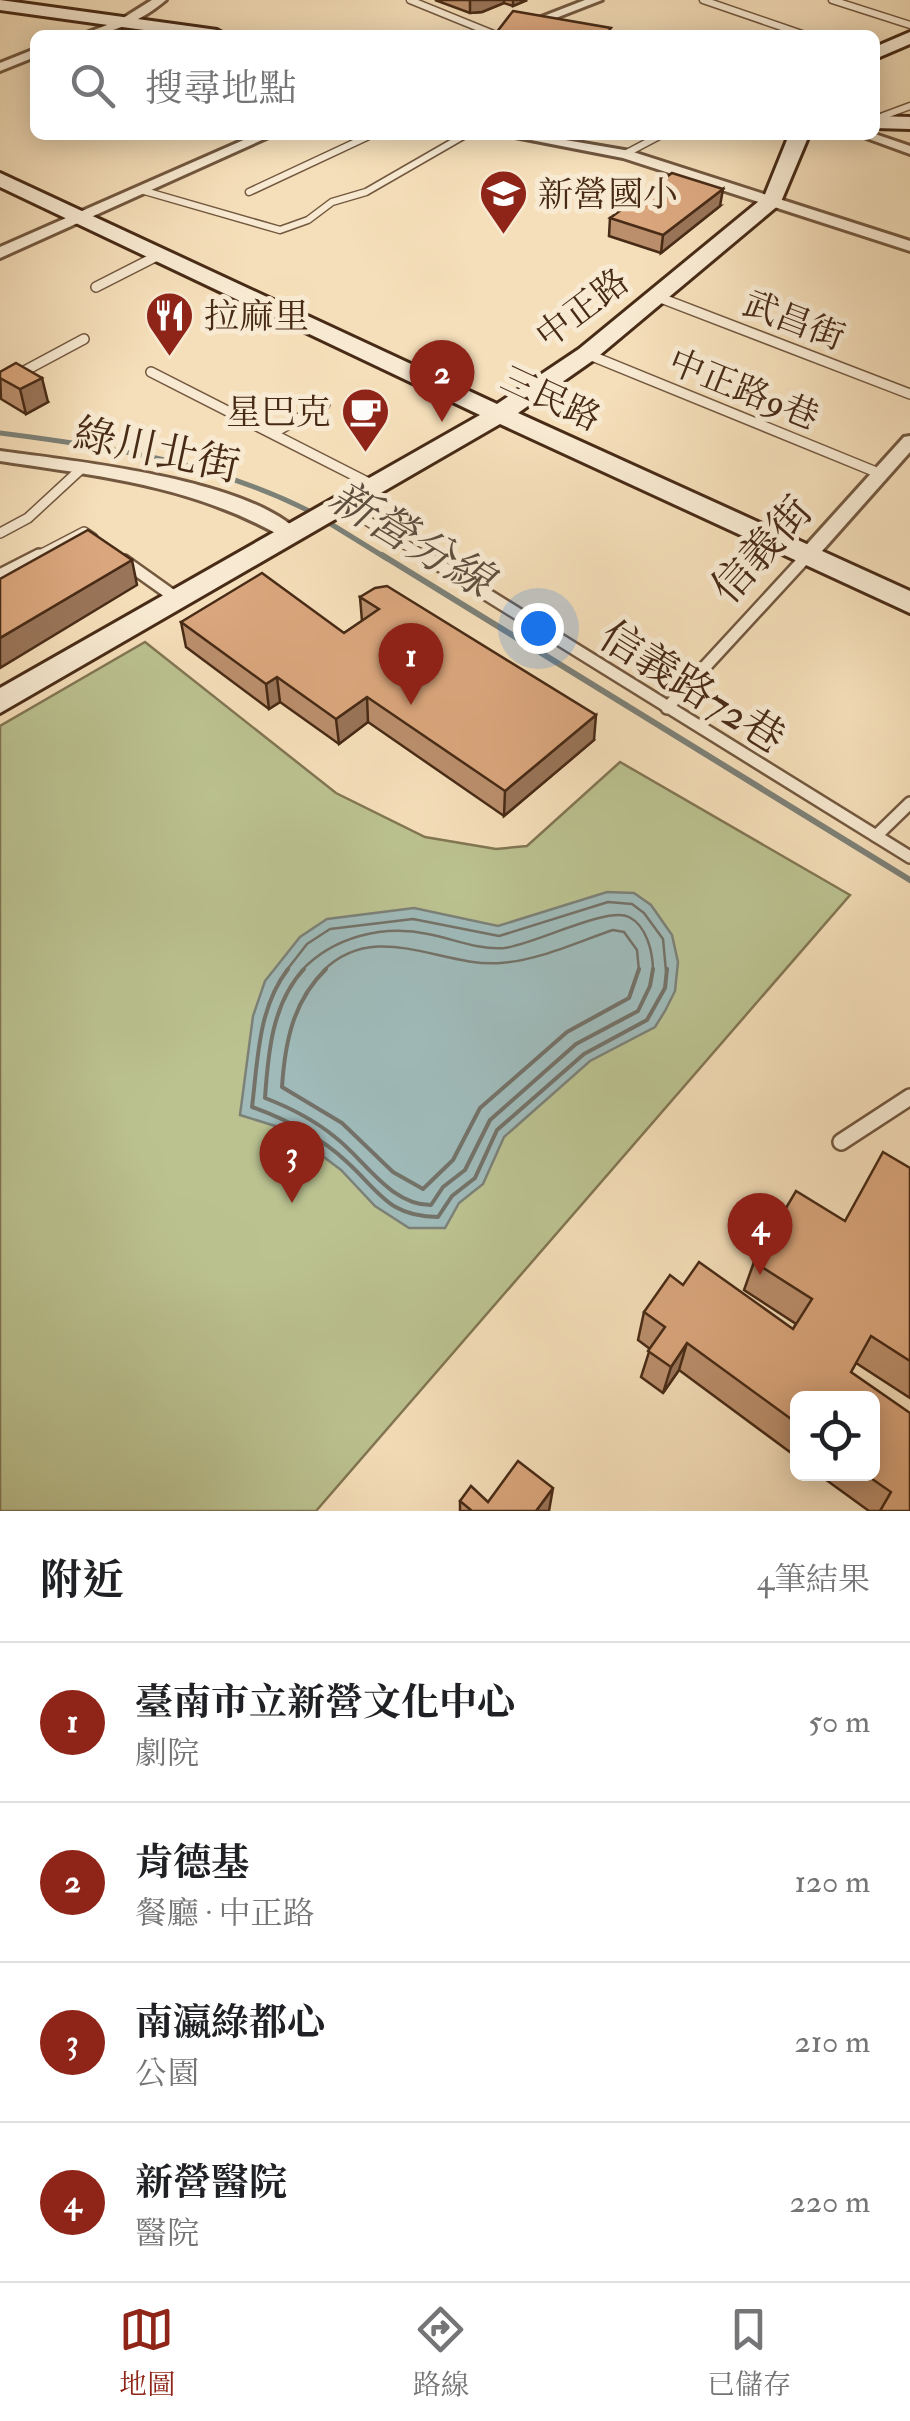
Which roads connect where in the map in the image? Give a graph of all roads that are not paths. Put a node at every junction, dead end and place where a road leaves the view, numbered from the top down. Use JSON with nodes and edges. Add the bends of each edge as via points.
{"nodes":[{"id":1,"x":160,"y":0,"type":"edge"},
{"id":2,"x":410,"y":0,"type":"edge"},
{"id":3,"x":596,"y":0,"type":"edge"},
{"id":4,"x":703,"y":0,"type":"edge"},
{"id":5,"x":832,"y":0,"type":"edge"},
{"id":6,"x":0,"y":5,"type":"edge"},
{"id":7,"x":124,"y":22,"type":"junction"},
{"id":8,"x":910,"y":25,"type":"edge"},
{"id":9,"x":101,"y":30,"type":"edge"},
{"id":10,"x":181,"y":30,"type":"edge"},
{"id":11,"x":486,"y":30,"type":"edge"},
{"id":12,"x":513,"y":30,"type":"edge"},
{"id":13,"x":790,"y":30,"type":"edge"},
{"id":14,"x":910,"y":37,"type":"edge"},
{"id":15,"x":880,"y":52,"type":"edge"},
{"id":16,"x":0,"y":56,"type":"edge"},
{"id":17,"x":30,"y":56,"type":"edge"},
{"id":18,"x":18,"y":60,"type":"junction"},
{"id":19,"x":30,"y":61,"type":"edge"},
{"id":20,"x":0,"y":67,"type":"edge"},
{"id":21,"x":910,"y":106,"type":"edge"},
{"id":22,"x":880,"y":118,"type":"edge"},
{"id":23,"x":880,"y":121,"type":"edge"},
{"id":24,"x":910,"y":124,"type":"edge"},
{"id":25,"x":255,"y":140,"type":"edge"},
{"id":26,"x":360,"y":140,"type":"edge"},
{"id":27,"x":457,"y":140,"type":"edge"},
{"id":28,"x":542,"y":140,"type":"edge"},
{"id":29,"x":652,"y":140,"type":"edge"},
{"id":30,"x":796,"y":140,"type":"edge"},
{"id":31,"x":879,"y":140,"type":"edge"},
{"id":32,"x":910,"y":150,"type":"edge"},
{"id":33,"x":625,"y":154,"type":"junction"},
{"id":34,"x":0,"y":179,"type":"edge"},
{"id":35,"x":141,"y":190,"type":"junction"},
{"id":36,"x":249,"y":192,"type":"dead end"},
{"id":37,"x":772,"y":200,"type":"junction"},
{"id":38,"x":77,"y":219,"type":"junction"},
{"id":39,"x":910,"y":246,"type":"edge"},
{"id":40,"x":0,"y":253,"type":"edge"},
{"id":41,"x":157,"y":256,"type":"junction"},
{"id":42,"x":96,"y":287,"type":"dead end"},
{"id":43,"x":658,"y":297,"type":"junction"},
{"id":44,"x":84,"y":340,"type":"dead end"},
{"id":45,"x":587,"y":354,"type":"junction"},
{"id":46,"x":152,"y":372,"type":"dead end"},
{"id":47,"x":0,"y":384,"type":"edge"},
{"id":48,"x":910,"y":394,"type":"edge"},
{"id":49,"x":325,"y":404,"type":"dead end"},
{"id":50,"x":498,"y":415,"type":"junction"},
{"id":51,"x":273,"y":434,"type":"junction"},
{"id":52,"x":910,"y":441,"type":"edge"},
{"id":53,"x":0,"y":456,"type":"edge"},
{"id":54,"x":81,"y":469,"type":"junction"},
{"id":55,"x":880,"y":474,"type":"junction"},
{"id":56,"x":375,"y":486,"type":"junction"},
{"id":57,"x":337,"y":508,"type":"junction"},
{"id":58,"x":296,"y":531,"type":"junction"},
{"id":59,"x":0,"y":533,"type":"edge"},
{"id":60,"x":99,"y":543,"type":"edge"},
{"id":61,"x":114,"y":554,"type":"edge"},
{"id":62,"x":807,"y":556,"type":"junction"},
{"id":63,"x":0,"y":575,"type":"edge"},
{"id":64,"x":176,"y":598,"type":"junction"},
{"id":65,"x":910,"y":603,"type":"edge"},
{"id":66,"x":0,"y":702,"type":"edge"},
{"id":67,"x":667,"y":708,"type":"junction"},
{"id":68,"x":910,"y":803,"type":"edge"},
{"id":69,"x":876,"y":836,"type":"junction"},
{"id":70,"x":910,"y":857,"type":"edge"},
{"id":71,"x":910,"y":1096,"type":"edge"},
{"id":72,"x":841,"y":1142,"type":"dead end"}],
"edges":[{"from":1,"to":7,"type":"street"},
{"from":2,"to":11,"type":"lane"},
{"from":3,"to":12,"type":"street"},
{"from":4,"to":13,"type":"lane"},
{"from":5,"to":8,"type":"lane"},
{"from":6,"to":7,"type":"street"},
{"from":7,"to":9,"type":"street"},
{"from":7,"to":10,"type":"street"},
{"from":14,"to":15,"type":"street"},
{"from":16,"to":18,"type":"street"},
{"from":17,"to":18,"type":"street"},
{"from":18,"to":19,"type":"street"},
{"from":18,"to":20,"type":"street"},
{"from":21,"to":22,"type":"lane"},
{"from":23,"to":24,"type":"street"},
{"from":25,"to":35,"type":"street"},
{"from":26,"to":36,"type":"lane"},
{"from":27,"to":35,"type":"lane","via":[[366,192],[280,230]]},
{"from":28,"to":33,"type":"street"},
{"from":29,"to":33,"type":"lane"},
{"from":30,"to":37,"type":"street","name":"中正路"},
{"from":31,"to":32,"type":"street"},
{"from":33,"to":37,"type":"street"},
{"from":34,"to":38,"type":"street","name":"三民路"},
{"from":35,"to":38,"type":"street"},
{"from":37,"to":39,"type":"street"},
{"from":37,"to":43,"type":"street","name":"中正路"},
{"from":38,"to":40,"type":"street"},
{"from":38,"to":41,"type":"street","name":"三民路"},
{"from":41,"to":42,"type":"lane"},
{"from":41,"to":50,"type":"street","name":"三民路"},
{"from":43,"to":45,"type":"street","name":"中正路"},
{"from":43,"to":48,"type":"lane","name":"武昌街"},
{"from":44,"to":47,"type":"lane"},
{"from":45,"to":50,"type":"street","name":"中正路"},
{"from":45,"to":55,"type":"lane","name":"中正路9巷"},
{"from":46,"to":51,"type":"lane"},
{"from":49,"to":51,"type":"lane"},
{"from":50,"to":56,"type":"street","name":"中正路"},
{"from":50,"to":62,"type":"street","name":"三民路"},
{"from":51,"to":56,"type":"lane"},
{"from":52,"to":55,"type":"street","name":"信義街"},
{"from":53,"to":54,"type":"street","name":"綠川北街"},
{"from":54,"to":58,"type":"street","name":"綠川北街","via":[[216,494]]},
{"from":54,"to":59,"type":"lane","via":[[28,518]]},
{"from":55,"to":62,"type":"street","name":"信義街"},
{"from":56,"to":57,"type":"street","name":"中正路"},
{"from":57,"to":58,"type":"street","name":"中正路"},
{"from":57,"to":67,"type":"lane","name":"信義路72巷"},
{"from":58,"to":64,"type":"street","name":"中正路"},
{"from":60,"to":63,"type":"lane","via":[[84,532]]},
{"from":61,"to":64,"type":"lane"},
{"from":62,"to":65,"type":"street","name":"三民路"},
{"from":62,"to":67,"type":"lane","name":"信義街"},
{"from":64,"to":66,"type":"street","name":"中正路"},
{"from":67,"to":69,"type":"lane","name":"信義路72巷"},
{"from":68,"to":69,"type":"lane"},
{"from":69,"to":70,"type":"lane","name":"信義路72巷"},
{"from":71,"to":72,"type":"lane"}]}
